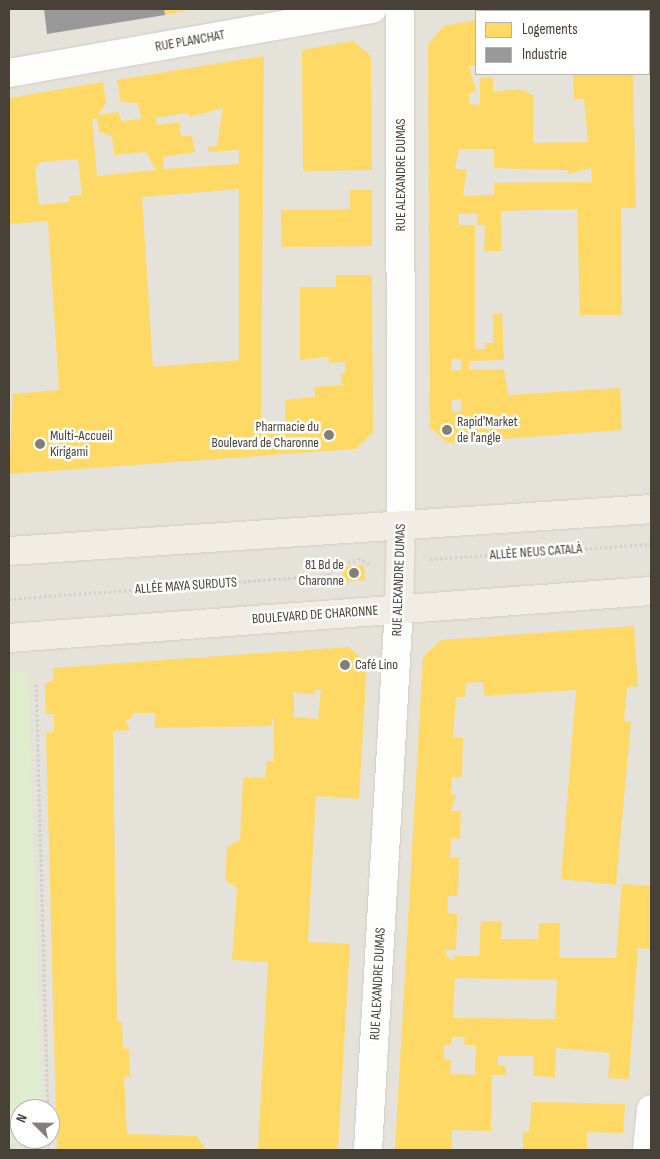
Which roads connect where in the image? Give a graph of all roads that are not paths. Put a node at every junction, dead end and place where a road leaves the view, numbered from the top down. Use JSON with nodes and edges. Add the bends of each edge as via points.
{"nodes":[{"id":1,"x":372,"y":9,"type":"edge"},
{"id":2,"x":400,"y":9,"type":"edge"},
{"id":3,"x":9,"y":73,"type":"edge"},
{"id":4,"x":651,"y":509,"type":"edge"},
{"id":5,"x":401,"y":526,"type":"junction"},
{"id":6,"x":9,"y":551,"type":"edge"},
{"id":7,"x":651,"y":591,"type":"edge"},
{"id":8,"x":399,"y":608,"type":"junction"},
{"id":9,"x":9,"y":638,"type":"edge"},
{"id":10,"x":651,"y":1109,"type":"edge"},
{"id":11,"x":368,"y":1150,"type":"edge"},
{"id":12,"x":647,"y":1150,"type":"edge"}],
"edges":[{"from":1,"to":3,"type":"street","name":"RUE PLANCHAT"},
{"from":2,"to":5,"type":"street","name":"RUE ALEXANDRE DUMAS"},
{"from":4,"to":5,"type":"main road"},
{"from":5,"to":6,"type":"main road"},
{"from":5,"to":8,"type":"main road","name":"RUE ALEXANDRE DUMAS"},
{"from":7,"to":8,"type":"main road","name":"BOULEVARD DE CHARONNE"},
{"from":8,"to":9,"type":"main road","name":"BOULEVARD DE CHARONNE"},
{"from":8,"to":11,"type":"street","name":"RUE ALEXANDRE DUMAS"},
{"from":10,"to":12,"type":"street"}]}
